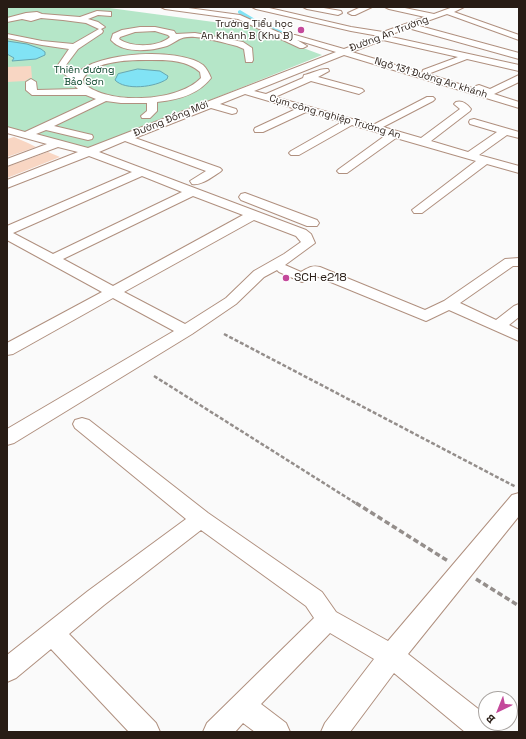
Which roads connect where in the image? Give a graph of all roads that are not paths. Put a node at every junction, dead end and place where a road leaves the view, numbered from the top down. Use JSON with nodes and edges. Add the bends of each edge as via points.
{"nodes":[{"id":1,"x":165,"y":7,"type":"edge"},
{"id":2,"x":230,"y":7,"type":"edge"},
{"id":3,"x":256,"y":7,"type":"edge"},
{"id":4,"x":292,"y":7,"type":"edge"},
{"id":5,"x":305,"y":7,"type":"edge"},
{"id":6,"x":368,"y":7,"type":"edge"},
{"id":7,"x":389,"y":7,"type":"edge"},
{"id":8,"x":460,"y":7,"type":"edge"},
{"id":9,"x":182,"y":8,"type":"edge"},
{"id":10,"x":82,"y":10,"type":"dead end"},
{"id":11,"x":267,"y":10,"type":"junction"},
{"id":12,"x":278,"y":12,"type":"junction"},
{"id":13,"x":448,"y":12,"type":"junction"},
{"id":14,"x":352,"y":13,"type":"dead end"},
{"id":15,"x":104,"y":16,"type":"dead end"},
{"id":16,"x":243,"y":16,"type":"junction"},
{"id":17,"x":431,"y":18,"type":"junction"},
{"id":18,"x":72,"y":19,"type":"junction"},
{"id":19,"x":7,"y":20,"type":"edge"},
{"id":20,"x":80,"y":20,"type":"junction"},
{"id":21,"x":318,"y":20,"type":"junction"},
{"id":22,"x":441,"y":23,"type":"dead end"},
{"id":23,"x":388,"y":25,"type":"dead end"},
{"id":24,"x":408,"y":25,"type":"junction"},
{"id":25,"x":399,"y":28,"type":"junction"},
{"id":26,"x":109,"y":30,"type":"junction"},
{"id":27,"x":506,"y":33,"type":"junction"},
{"id":28,"x":383,"y":35,"type":"junction"},
{"id":29,"x":7,"y":36,"type":"edge"},
{"id":30,"x":175,"y":36,"type":"junction"},
{"id":31,"x":519,"y":38,"type":"edge"},
{"id":32,"x":403,"y":41,"type":"junction"},
{"id":33,"x":467,"y":43,"type":"junction"},
{"id":34,"x":75,"y":47,"type":"junction"},
{"id":35,"x":146,"y":47,"type":"junction"},
{"id":36,"x":384,"y":48,"type":"dead end"},
{"id":37,"x":490,"y":48,"type":"junction"},
{"id":38,"x":340,"y":53,"type":"junction"},
{"id":39,"x":467,"y":56,"type":"junction"},
{"id":40,"x":519,"y":56,"type":"edge"},
{"id":41,"x":146,"y":57,"type":"junction"},
{"id":42,"x":75,"y":59,"type":"junction"},
{"id":43,"x":249,"y":60,"type":"dead end"},
{"id":44,"x":100,"y":64,"type":"junction"},
{"id":45,"x":519,"y":65,"type":"edge"},
{"id":46,"x":334,"y":67,"type":"dead end"},
{"id":47,"x":519,"y":68,"type":"edge"},
{"id":48,"x":426,"y":72,"type":"junction"},
{"id":49,"x":290,"y":73,"type":"junction"},
{"id":50,"x":309,"y":78,"type":"junction"},
{"id":51,"x":519,"y":78,"type":"edge"},
{"id":52,"x":77,"y":80,"type":"junction"},
{"id":53,"x":31,"y":82,"type":"dead end"},
{"id":54,"x":262,"y":85,"type":"junction"},
{"id":55,"x":282,"y":90,"type":"junction"},
{"id":56,"x":245,"y":91,"type":"junction"},
{"id":57,"x":358,"y":91,"type":"dead end"},
{"id":58,"x":86,"y":92,"type":"junction"},
{"id":59,"x":296,"y":94,"type":"dead end"},
{"id":60,"x":267,"y":97,"type":"junction"},
{"id":61,"x":105,"y":98,"type":"junction"},
{"id":62,"x":430,"y":99,"type":"dead end"},
{"id":63,"x":152,"y":100,"type":"junction"},
{"id":64,"x":209,"y":104,"type":"junction"},
{"id":65,"x":459,"y":104,"type":"dead end"},
{"id":66,"x":519,"y":105,"type":"edge"},
{"id":67,"x":306,"y":108,"type":"junction"},
{"id":68,"x":232,"y":111,"type":"dead end"},
{"id":69,"x":146,"y":116,"type":"dead end"},
{"id":70,"x":351,"y":121,"type":"junction"},
{"id":71,"x":474,"y":122,"type":"dead end"},
{"id":72,"x":43,"y":126,"type":"junction"},
{"id":73,"x":374,"y":128,"type":"junction"},
{"id":74,"x":259,"y":130,"type":"dead end"},
{"id":75,"x":8,"y":131,"type":"edge"},
{"id":76,"x":506,"y":131,"type":"junction"},
{"id":77,"x":395,"y":134,"type":"junction"},
{"id":78,"x":26,"y":135,"type":"junction"},
{"id":79,"x":519,"y":135,"type":"edge"},
{"id":80,"x":88,"y":137,"type":"dead end"},
{"id":81,"x":126,"y":138,"type":"junction"},
{"id":82,"x":59,"y":143,"type":"junction"},
{"id":83,"x":427,"y":143,"type":"junction"},
{"id":84,"x":89,"y":152,"type":"junction"},
{"id":85,"x":295,"y":154,"type":"dead end"},
{"id":86,"x":470,"y":156,"type":"junction"},
{"id":87,"x":485,"y":160,"type":"junction"},
{"id":88,"x":7,"y":163,"type":"edge"},
{"id":89,"x":519,"y":170,"type":"edge"},
{"id":90,"x":343,"y":171,"type":"dead end"},
{"id":91,"x":140,"y":173,"type":"junction"},
{"id":92,"x":7,"y":184,"type":"edge"},
{"id":93,"x":193,"y":186,"type":"junction"},
{"id":94,"x":245,"y":197,"type":"dead end"},
{"id":95,"x":418,"y":210,"type":"dead end"},
{"id":96,"x":284,"y":212,"type":"junction"},
{"id":97,"x":253,"y":215,"type":"junction"},
{"id":98,"x":270,"y":221,"type":"junction"},
{"id":99,"x":312,"y":223,"type":"dead end"},
{"id":100,"x":7,"y":231,"type":"edge"},
{"id":101,"x":7,"y":235,"type":"edge"},
{"id":102,"x":53,"y":259,"type":"junction"},
{"id":103,"x":519,"y":262,"type":"edge"},
{"id":104,"x":284,"y":269,"type":"dead end"},
{"id":105,"x":113,"y":292,"type":"junction"},
{"id":106,"x":449,"y":304,"type":"junction"},
{"id":107,"x":519,"y":309,"type":"edge"},
{"id":108,"x":498,"y":326,"type":"junction"},
{"id":109,"x":186,"y":331,"type":"junction"},
{"id":110,"x":519,"y":336,"type":"edge"},
{"id":111,"x":7,"y":350,"type":"edge"},
{"id":112,"x":82,"y":424,"type":"dead end"},
{"id":113,"x":7,"y":438,"type":"edge"},
{"id":114,"x":519,"y":501,"type":"edge"},
{"id":115,"x":201,"y":519,"type":"junction"},
{"id":116,"x":328,"y":619,"type":"junction"},
{"id":117,"x":52,"y":633,"type":"junction"},
{"id":118,"x":391,"y":656,"type":"junction"},
{"id":119,"x":7,"y":670,"type":"edge"},
{"id":120,"x":242,"y":706,"type":"junction"},
{"id":121,"x":147,"y":732,"type":"edge"},
{"id":122,"x":216,"y":732,"type":"edge"},
{"id":123,"x":277,"y":732,"type":"edge"},
{"id":124,"x":334,"y":732,"type":"edge"},
{"id":125,"x":486,"y":732,"type":"edge"}],
"edges":[{"from":1,"to":9,"type":"street"},
{"from":2,"to":16,"type":"street"},
{"from":3,"to":11,"type":"street"},
{"from":4,"to":12,"type":"street"},
{"from":5,"to":21,"type":"street","via":[[338,13]]},
{"from":6,"to":14,"type":"street"},
{"from":7,"to":17,"type":"street"},
{"from":8,"to":13,"type":"street","name":"Đường An Trường"},
{"from":9,"to":16,"type":"street"},
{"from":10,"to":18,"type":"street","via":[[88,11]]},
{"from":11,"to":12,"type":"street"},
{"from":11,"to":16,"type":"street"},
{"from":12,"to":21,"type":"street"},
{"from":13,"to":17,"type":"street","name":"Đường An Trường"},
{"from":13,"to":27,"type":"street"},
{"from":15,"to":20,"type":"street","via":[[89,16]]},
{"from":16,"to":38,"type":"street","via":[[293,38]]},
{"from":17,"to":22,"type":"street"},
{"from":17,"to":24,"type":"street","name":"Đường An Trường"},
{"from":18,"to":19,"type":"street","via":[[31,14]]},
{"from":18,"to":20,"type":"street"},
{"from":20,"to":26,"type":"street","via":[[98,24]]},
{"from":21,"to":28,"type":"street"},
{"from":23,"to":25,"type":"street"},
{"from":24,"to":25,"type":"street","name":"Đường An Trường"},
{"from":24,"to":33,"type":"street"},
{"from":25,"to":28,"type":"street","name":"Đường An Trường"},
{"from":26,"to":30,"type":"street","via":[[160,30]]},
{"from":26,"to":34,"type":"street"},
{"from":26,"to":35,"type":"street","via":[[114,40],[121,44]]},
{"from":27,"to":31,"type":"street"},
{"from":27,"to":33,"type":"street"},
{"from":28,"to":32,"type":"street"},
{"from":28,"to":38,"type":"street","name":"Đường An Trường"},
{"from":29,"to":34,"type":"street"},
{"from":30,"to":35,"type":"street","via":[[166,44]]},
{"from":30,"to":43,"type":"street","via":[[195,35],[240,44],[248,48]]},
{"from":32,"to":36,"type":"street"},
{"from":32,"to":39,"type":"street"},
{"from":33,"to":37,"type":"street"},
{"from":34,"to":42,"type":"street"},
{"from":35,"to":41,"type":"street"},
{"from":37,"to":40,"type":"street"},
{"from":37,"to":45,"type":"street","via":[[477,54]]},
{"from":38,"to":48,"type":"street","via":[[368,53]]},
{"from":38,"to":49,"type":"street","name":"Đường Đồng Mới"},
{"from":38,"to":66,"type":"street","name":"Ngõ 131 Đường An khánh"},
{"from":39,"to":47,"type":"street"},
{"from":39,"to":48,"type":"street"},
{"from":41,"to":44,"type":"street"},
{"from":41,"to":63,"type":"street","via":[[190,62],[203,69],[206,75],[203,84],[194,89]]},
{"from":42,"to":44,"type":"street"},
{"from":42,"to":52,"type":"street","via":[[62,65]]},
{"from":44,"to":52,"type":"street","via":[[84,71]]},
{"from":46,"to":50,"type":"street"},
{"from":48,"to":51,"type":"street","via":[[491,92]]},
{"from":49,"to":50,"type":"street"},
{"from":49,"to":54,"type":"street","name":"Đường Đồng Mới"},
{"from":50,"to":55,"type":"street"},
{"from":50,"to":57,"type":"street"},
{"from":52,"to":58,"type":"street"},
{"from":53,"to":58,"type":"street","via":[[31,90],[35,93]]},
{"from":54,"to":55,"type":"street"},
{"from":54,"to":56,"type":"street","name":"Đường Đồng Mới"},
{"from":55,"to":59,"type":"street"},
{"from":55,"to":60,"type":"street"},
{"from":56,"to":60,"type":"street","name":"Cụm công nghiệp Trường An"},
{"from":56,"to":64,"type":"street","name":"Đường Đồng Mới"},
{"from":58,"to":61,"type":"street"},
{"from":60,"to":67,"type":"street","name":"Cụm công nghiệp Trường An"},
{"from":61,"to":63,"type":"street"},
{"from":61,"to":72,"type":"street"},
{"from":62,"to":73,"type":"street"},
{"from":63,"to":69,"type":"street","via":[[154,109]]},
{"from":64,"to":68,"type":"street"},
{"from":64,"to":81,"type":"street","name":"Đường Đồng Mới"},
{"from":65,"to":83,"type":"street","via":[[466,109]]},
{"from":67,"to":70,"type":"street","name":"Cụm công nghiệp Trường An"},
{"from":67,"to":74,"type":"street"},
{"from":70,"to":73,"type":"street","name":"Cụm công nghiệp Trường An"},
{"from":70,"to":85,"type":"street"},
{"from":71,"to":76,"type":"street"},
{"from":72,"to":78,"type":"street"},
{"from":72,"to":80,"type":"street"},
{"from":73,"to":77,"type":"street","name":"Cụm công nghiệp Trường An"},
{"from":75,"to":78,"type":"street"},
{"from":76,"to":79,"type":"street"},
{"from":76,"to":86,"type":"street"},
{"from":77,"to":83,"type":"street","name":"Cụm công nghiệp Trường An"},
{"from":77,"to":90,"type":"street"},
{"from":78,"to":82,"type":"street"},
{"from":81,"to":84,"type":"street","name":"Đường Đồng Mới"},
{"from":81,"to":93,"type":"street","via":[[216,170]]},
{"from":82,"to":84,"type":"street"},
{"from":82,"to":88,"type":"street"},
{"from":83,"to":86,"type":"street","name":"Cụm công nghiệp Trường An"},
{"from":84,"to":91,"type":"street"},
{"from":84,"to":92,"type":"street","name":"Đường Đồng Mới"},
{"from":86,"to":87,"type":"street","name":"Cụm công nghiệp Trường An"},
{"from":87,"to":89,"type":"street","name":"Cụm công nghiệp Trường An"},
{"from":87,"to":95,"type":"street"},
{"from":91,"to":93,"type":"street"},
{"from":91,"to":100,"type":"street"},
{"from":93,"to":97,"type":"street"},
{"from":93,"to":102,"type":"street"},
{"from":94,"to":96,"type":"street"},
{"from":96,"to":98,"type":"street"},
{"from":96,"to":99,"type":"street"},
{"from":97,"to":98,"type":"street"},
{"from":97,"to":105,"type":"street"},
{"from":98,"to":109,"type":"street","via":[[301,233],[308,243],[259,274],[231,301]]},
{"from":101,"to":102,"type":"street"},
{"from":102,"to":105,"type":"street"},
{"from":103,"to":106,"type":"street","via":[[510,262]]},
{"from":104,"to":106,"type":"street","via":[[302,278],[315,270],[426,316]]},
{"from":105,"to":109,"type":"street"},
{"from":105,"to":111,"type":"street"},
{"from":106,"to":108,"type":"street"},
{"from":107,"to":108,"type":"street"},
{"from":108,"to":110,"type":"street"},
{"from":109,"to":113,"type":"street"},
{"from":112,"to":115,"type":"street"},
{"from":114,"to":118,"type":"street"},
{"from":115,"to":116,"type":"street","via":[[314,599]]},
{"from":115,"to":117,"type":"street"},
{"from":116,"to":118,"type":"street"},
{"from":116,"to":120,"type":"street"},
{"from":117,"to":119,"type":"street"},
{"from":117,"to":121,"type":"street"},
{"from":118,"to":124,"type":"street"},
{"from":118,"to":125,"type":"street"},
{"from":120,"to":122,"type":"street"},
{"from":120,"to":123,"type":"street"}]}
